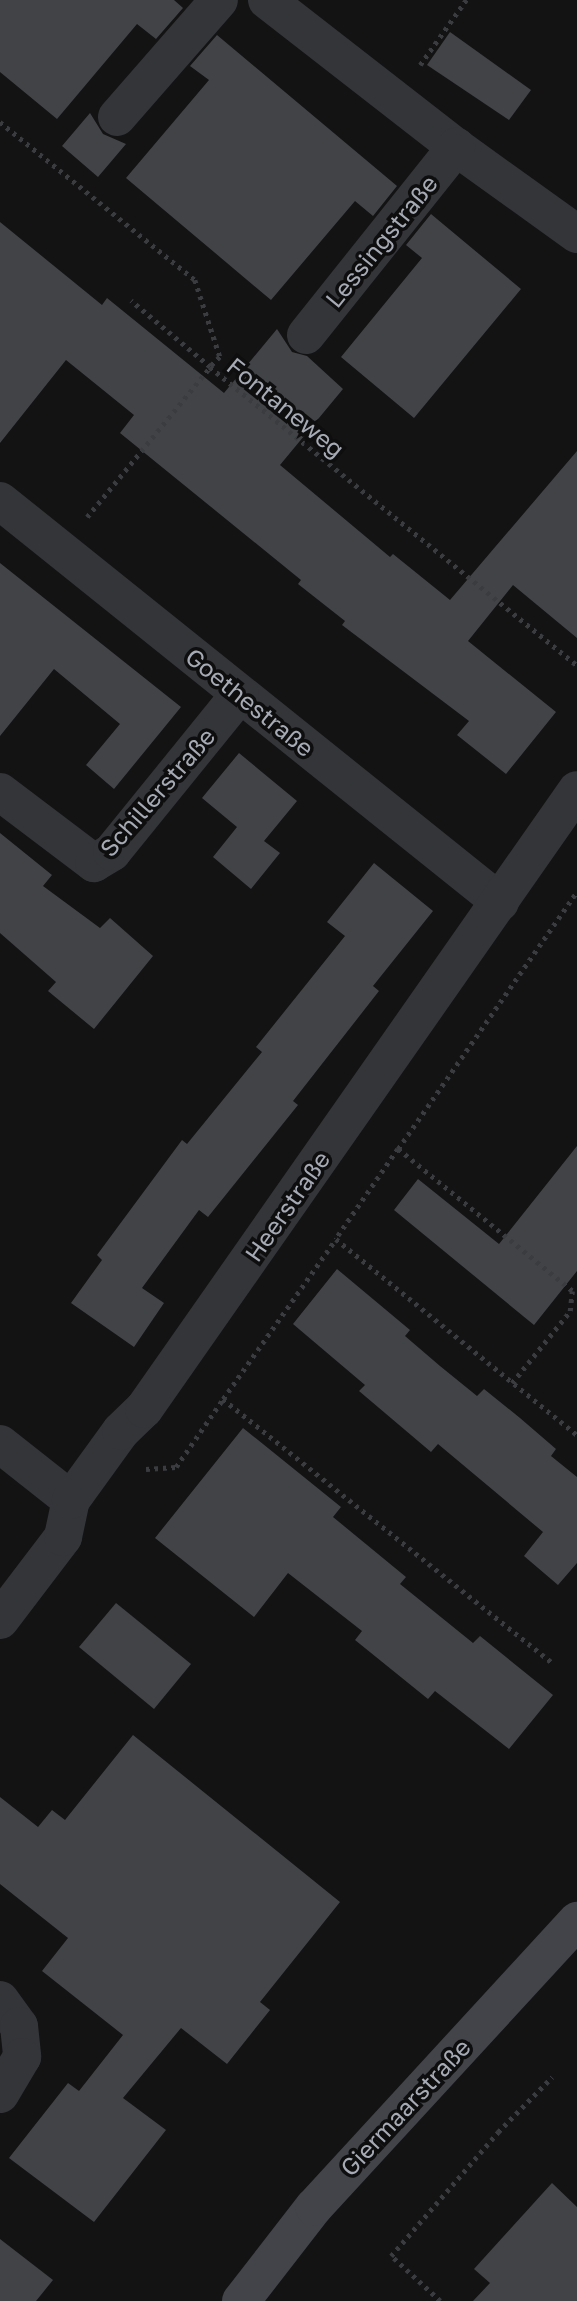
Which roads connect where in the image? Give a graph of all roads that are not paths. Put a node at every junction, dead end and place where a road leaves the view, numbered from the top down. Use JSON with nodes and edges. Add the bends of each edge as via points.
{"nodes":[{"id":1,"x":219,"y":0,"type":"edge"},
{"id":2,"x":267,"y":0,"type":"edge"},
{"id":3,"x":117,"y":117,"type":"dead end"},
{"id":4,"x":456,"y":147,"type":"junction"},
{"id":5,"x":577,"y":234,"type":"edge"},
{"id":6,"x":306,"y":335,"type":"dead end"},
{"id":7,"x":0,"y":501,"type":"edge"},
{"id":8,"x":240,"y":694,"type":"junction"},
{"id":9,"x":577,"y":790,"type":"edge"},
{"id":10,"x":0,"y":792,"type":"edge"},
{"id":11,"x":500,"y":902,"type":"junction"},
{"id":12,"x":0,"y":1444,"type":"edge"},
{"id":13,"x":71,"y":1500,"type":"junction"},
{"id":14,"x":0,"y":1620,"type":"edge"},
{"id":15,"x":577,"y":1921,"type":"edge"},
{"id":16,"x":0,"y":2000,"type":"edge"},
{"id":17,"x":0,"y":2094,"type":"edge"},
{"id":18,"x":241,"y":2301,"type":"edge"}],
"edges":[{"from":1,"to":3,"type":"street"},
{"from":2,"to":4,"type":"street"},
{"from":4,"to":5,"type":"street"},
{"from":4,"to":6,"type":"street","name":"Lessingstraße"},
{"from":7,"to":8,"type":"street","name":"Goethestraße"},
{"from":8,"to":10,"type":"street","name":"Schillerstraße","via":[[112,852],[94,863]]},
{"from":8,"to":11,"type":"street","name":"Goethestraße"},
{"from":9,"to":11,"type":"street","name":"Heerstraße"},
{"from":11,"to":13,"type":"street","name":"Heerstraße","via":[[144,1409],[121,1431]]},
{"from":12,"to":13,"type":"street"},
{"from":13,"to":14,"type":"street","name":"Heerstraße","via":[[63,1537]]},
{"from":15,"to":18,"type":"main road","name":"Giermaarstraße","via":[[314,2207]]},
{"from":16,"to":17,"type":"street","via":[[19,2026],[22,2057]]}]}
